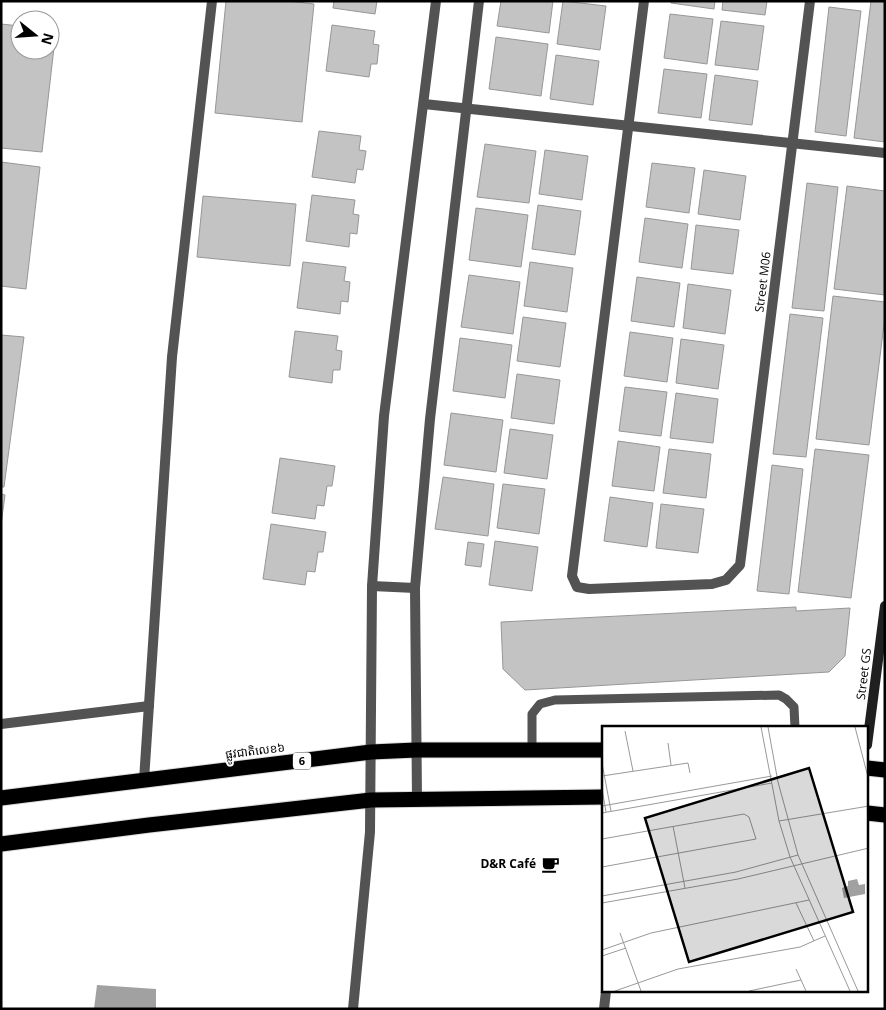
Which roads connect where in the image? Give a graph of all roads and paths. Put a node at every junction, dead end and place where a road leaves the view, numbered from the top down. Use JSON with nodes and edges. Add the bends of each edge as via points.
{"nodes":[{"id":1,"x":212,"y":1,"type":"edge"},
{"id":2,"x":436,"y":1,"type":"edge"},
{"id":3,"x":479,"y":1,"type":"edge"},
{"id":4,"x":644,"y":1,"type":"edge"},
{"id":5,"x":810,"y":1,"type":"edge"},
{"id":6,"x":424,"y":104,"type":"junction"},
{"id":7,"x":467,"y":108,"type":"junction"},
{"id":8,"x":629,"y":125,"type":"junction"},
{"id":9,"x":792,"y":142,"type":"junction"},
{"id":10,"x":885,"y":153,"type":"edge"},
{"id":11,"x":372,"y":586,"type":"junction"},
{"id":12,"x":415,"y":588,"type":"junction"},
{"id":13,"x":885,"y":606,"type":"edge"},
{"id":14,"x":149,"y":706,"type":"junction"},
{"id":15,"x":1,"y":724,"type":"edge"},
{"id":16,"x":795,"y":726,"type":"edge"},
{"id":17,"x":868,"y":737,"type":"edge"},
{"id":18,"x":416,"y":750,"type":"junction"},
{"id":19,"x":532,"y":750,"type":"junction"},
{"id":20,"x":602,"y":750,"type":"edge"},
{"id":21,"x":370,"y":752,"type":"junction"},
{"id":22,"x":868,"y":768,"type":"edge"},
{"id":23,"x":885,"y":770,"type":"edge"},
{"id":24,"x":144,"y":780,"type":"junction"},
{"id":25,"x":602,"y":797,"type":"edge"},
{"id":26,"x":1,"y":798,"type":"edge"},
{"id":27,"x":417,"y":798,"type":"junction"},
{"id":28,"x":371,"y":800,"type":"junction"},
{"id":29,"x":868,"y":813,"type":"edge"},
{"id":30,"x":885,"y":815,"type":"edge"},
{"id":31,"x":1,"y":844,"type":"edge"},
{"id":32,"x":606,"y":992,"type":"edge"},
{"id":33,"x":353,"y":1009,"type":"edge"},
{"id":34,"x":604,"y":1009,"type":"edge"}],
"edges":[{"from":1,"to":14,"type":"street","via":[[172,357]]},
{"from":2,"to":6,"type":"street"},
{"from":3,"to":7,"type":"street"},
{"from":4,"to":8,"type":"street"},
{"from":5,"to":9,"type":"street","name":"Street M06"},
{"from":6,"to":7,"type":"street"},
{"from":6,"to":11,"type":"street","via":[[384,416]]},
{"from":7,"to":8,"type":"street"},
{"from":7,"to":12,"type":"street","via":[[430,419]]},
{"from":8,"to":9,"type":"street"},
{"from":8,"to":9,"type":"street","name":"Street M06","via":[[572,576],[577,587],[712,584],[726,580],[740,565]]},
{"from":9,"to":10,"type":"street"},
{"from":11,"to":12,"type":"street"},
{"from":11,"to":21,"type":"street"},
{"from":12,"to":18,"type":"street"},
{"from":13,"to":17,"type":"street","name":"Street GS"},
{"from":14,"to":15,"type":"street"},
{"from":14,"to":24,"type":"street"},
{"from":16,"to":19,"type":"lane","via":[[794,707],[779,695],[555,700],[540,704],[532,714]]},
{"from":18,"to":19,"type":"highway","name":"ផ្លូវជាតិលេខ៦","number":"6"},
{"from":18,"to":21,"type":"highway","name":"ផ្លូវជាតិលេខ៦","number":"6"},
{"from":18,"to":27,"type":"street"},
{"from":19,"to":20,"type":"highway","name":"ផ្លូវជាតិលេខ៦","number":"6"},
{"from":21,"to":24,"type":"highway","name":"ផ្លូវជាតិលេខ៦","number":"6"},
{"from":21,"to":28,"type":"street"},
{"from":22,"to":23,"type":"highway"},
{"from":24,"to":26,"type":"highway","name":"ផ្លូវជាតិលេខ៦","number":"6"},
{"from":25,"to":27,"type":"highway"},
{"from":27,"to":28,"type":"highway"},
{"from":28,"to":31,"type":"highway"},
{"from":28,"to":33,"type":"street"},
{"from":29,"to":30,"type":"highway"},
{"from":32,"to":34,"type":"street"}]}
